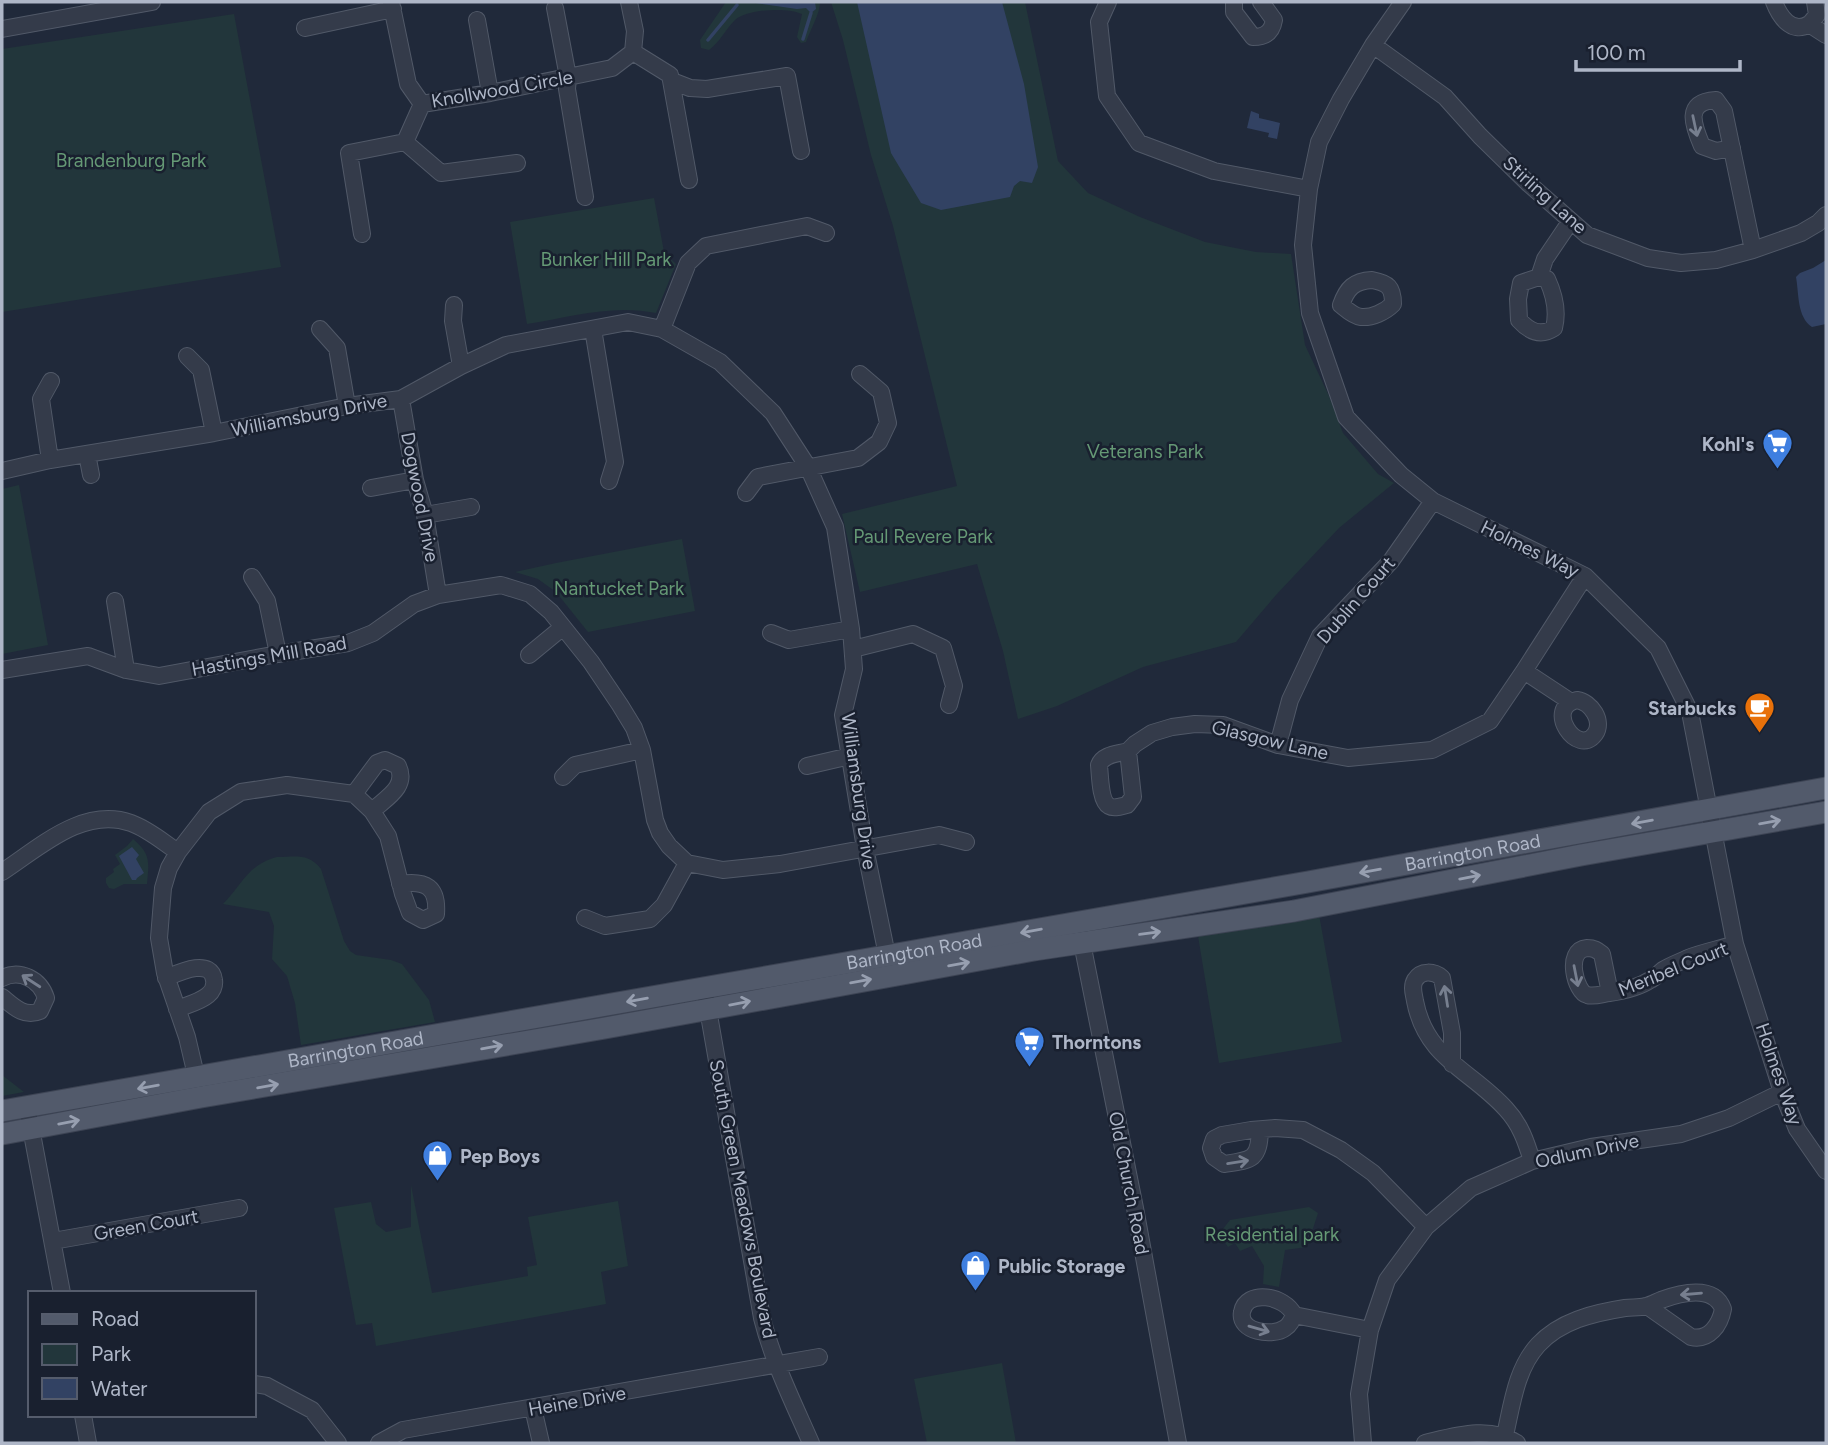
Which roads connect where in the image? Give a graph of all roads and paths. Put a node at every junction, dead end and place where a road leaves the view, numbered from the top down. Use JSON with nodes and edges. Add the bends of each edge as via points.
{"nodes":[{"id":1,"x":152,"y":2,"type":"edge"},
{"id":2,"x":629,"y":2,"type":"edge"},
{"id":3,"x":1108,"y":2,"type":"edge"},
{"id":4,"x":1234,"y":2,"type":"edge"},
{"id":5,"x":1261,"y":2,"type":"edge"},
{"id":6,"x":1403,"y":2,"type":"edge"},
{"id":7,"x":1774,"y":2,"type":"edge"},
{"id":8,"x":1815,"y":2,"type":"edge"},
{"id":9,"x":392,"y":6,"type":"edge"},
{"id":10,"x":555,"y":8,"type":"dead end"},
{"id":11,"x":477,"y":20,"type":"dead end"},
{"id":12,"x":1809,"y":24,"type":"junction"},
{"id":13,"x":305,"y":28,"type":"dead end"},
{"id":14,"x":2,"y":29,"type":"edge"},
{"id":15,"x":1826,"y":35,"type":"edge"},
{"id":16,"x":1373,"y":45,"type":"junction"},
{"id":17,"x":633,"y":52,"type":"junction"},
{"id":18,"x":568,"y":77,"type":"junction"},
{"id":19,"x":672,"y":81,"type":"junction"},
{"id":20,"x":490,"y":93,"type":"junction"},
{"id":21,"x":422,"y":104,"type":"junction"},
{"id":22,"x":405,"y":142,"type":"junction"},
{"id":23,"x":1732,"y":148,"type":"dead end"},
{"id":24,"x":801,"y":151,"type":"dead end"},
{"id":25,"x":517,"y":163,"type":"dead end"},
{"id":26,"x":690,"y":180,"type":"dead end"},
{"id":27,"x":1309,"y":190,"type":"junction"},
{"id":28,"x":585,"y":197,"type":"dead end"},
{"id":29,"x":1826,"y":215,"type":"edge"},
{"id":30,"x":1570,"y":222,"type":"junction"},
{"id":31,"x":826,"y":233,"type":"dead end"},
{"id":32,"x":362,"y":234,"type":"dead end"},
{"id":33,"x":1752,"y":250,"type":"junction"},
{"id":34,"x":1539,"y":277,"type":"dead end"},
{"id":35,"x":454,"y":305,"type":"dead end"},
{"id":36,"x":320,"y":329,"type":"dead end"},
{"id":37,"x":593,"y":329,"type":"junction"},
{"id":38,"x":662,"y":329,"type":"junction"},
{"id":39,"x":187,"y":356,"type":"dead end"},
{"id":40,"x":471,"y":366,"type":"junction"},
{"id":41,"x":860,"y":374,"type":"dead end"},
{"id":42,"x":51,"y":381,"type":"dead end"},
{"id":43,"x":401,"y":399,"type":"junction"},
{"id":44,"x":347,"y":406,"type":"junction"},
{"id":45,"x":219,"y":438,"type":"junction"},
{"id":46,"x":88,"y":454,"type":"junction"},
{"id":47,"x":50,"y":460,"type":"junction"},
{"id":48,"x":808,"y":467,"type":"junction"},
{"id":49,"x":2,"y":471,"type":"edge"},
{"id":50,"x":91,"y":475,"type":"dead end"},
{"id":51,"x":415,"y":480,"type":"junction"},
{"id":52,"x":609,"y":481,"type":"dead end"},
{"id":53,"x":371,"y":488,"type":"dead end"},
{"id":54,"x":746,"y":493,"type":"dead end"},
{"id":55,"x":1433,"y":501,"type":"junction"},
{"id":56,"x":471,"y":507,"type":"dead end"},
{"id":57,"x":425,"y":515,"type":"junction"},
{"id":58,"x":1585,"y":576,"type":"junction"},
{"id":59,"x":252,"y":577,"type":"dead end"},
{"id":60,"x":438,"y":595,"type":"junction"},
{"id":61,"x":115,"y":601,"type":"dead end"},
{"id":62,"x":563,"y":627,"type":"junction"},
{"id":63,"x":851,"y":629,"type":"junction"},
{"id":64,"x":771,"y":632,"type":"dead end"},
{"id":65,"x":853,"y":649,"type":"junction"},
{"id":66,"x":278,"y":653,"type":"junction"},
{"id":67,"x":529,"y":655,"type":"dead end"},
{"id":68,"x":2,"y":670,"type":"edge"},
{"id":69,"x":125,"y":670,"type":"junction"},
{"id":70,"x":1524,"y":671,"type":"junction"},
{"id":71,"x":1570,"y":702,"type":"dead end"},
{"id":72,"x":949,"y":705,"type":"dead end"},
{"id":73,"x":1278,"y":745,"type":"junction"},
{"id":74,"x":642,"y":750,"type":"junction"},
{"id":75,"x":1128,"y":751,"type":"dead end"},
{"id":76,"x":850,"y":756,"type":"junction"},
{"id":77,"x":807,"y":766,"type":"dead end"},
{"id":78,"x":564,"y":777,"type":"dead end"},
{"id":79,"x":1826,"y":788,"type":"edge"},
{"id":80,"x":354,"y":794,"type":"junction"},
{"id":81,"x":1709,"y":810,"type":"junction"},
{"id":82,"x":372,"y":811,"type":"junction"},
{"id":83,"x":1826,"y":812,"type":"edge"},
{"id":84,"x":1713,"y":833,"type":"junction"},
{"id":85,"x":965,"y":842,"type":"dead end"},
{"id":86,"x":865,"y":848,"type":"junction"},
{"id":87,"x":178,"y":852,"type":"junction"},
{"id":88,"x":687,"y":863,"type":"junction"},
{"id":89,"x":2,"y":872,"type":"edge"},
{"id":90,"x":400,"y":884,"type":"dead end"},
{"id":91,"x":585,"y":918,"type":"dead end"},
{"id":92,"x":1080,"y":932,"type":"junction"},
{"id":93,"x":1735,"y":944,"type":"junction"},
{"id":94,"x":889,"y":966,"type":"junction"},
{"id":95,"x":2,"y":978,"type":"edge"},
{"id":96,"x":166,"y":978,"type":"junction"},
{"id":97,"x":1610,"y":993,"type":"dead end"},
{"id":98,"x":2,"y":997,"type":"edge"},
{"id":99,"x":706,"y":999,"type":"junction"},
{"id":100,"x":177,"y":1009,"type":"junction"},
{"id":101,"x":1452,"y":1064,"type":"junction"},
{"id":102,"x":199,"y":1088,"type":"junction"},
{"id":103,"x":1782,"y":1092,"type":"junction"},
{"id":104,"x":27,"y":1107,"type":"junction"},
{"id":105,"x":2,"y":1111,"type":"edge"},
{"id":106,"x":32,"y":1129,"type":"junction"},
{"id":107,"x":1260,"y":1130,"type":"dead end"},
{"id":108,"x":2,"y":1134,"type":"edge"},
{"id":109,"x":1532,"y":1161,"type":"junction"},
{"id":110,"x":1826,"y":1171,"type":"edge"},
{"id":111,"x":239,"y":1208,"type":"dead end"},
{"id":112,"x":1426,"y":1227,"type":"junction"},
{"id":113,"x":53,"y":1241,"type":"junction"},
{"id":114,"x":62,"y":1291,"type":"edge"},
{"id":115,"x":1647,"y":1306,"type":"dead end"},
{"id":116,"x":1294,"y":1315,"type":"dead end"},
{"id":117,"x":1370,"y":1330,"type":"junction"},
{"id":118,"x":819,"y":1357,"type":"dead end"},
{"id":119,"x":777,"y":1365,"type":"junction"},
{"id":120,"x":256,"y":1384,"type":"edge"},
{"id":121,"x":533,"y":1408,"type":"junction"},
{"id":122,"x":83,"y":1417,"type":"edge"},
{"id":123,"x":1511,"y":1439,"type":"edge"},
{"id":124,"x":88,"y":1443,"type":"edge"},
{"id":125,"x":338,"y":1443,"type":"edge"},
{"id":126,"x":379,"y":1443,"type":"edge"},
{"id":127,"x":541,"y":1443,"type":"edge"},
{"id":128,"x":811,"y":1443,"type":"edge"},
{"id":129,"x":1178,"y":1443,"type":"edge"},
{"id":130,"x":1363,"y":1443,"type":"edge"},
{"id":131,"x":1425,"y":1443,"type":"edge"}],
"edges":[{"from":1,"to":14,"type":"street"},
{"from":2,"to":17,"type":"street","via":[[635,31]]},
{"from":3,"to":27,"type":"street","via":[[1099,22],[1107,96],[1139,142],[1214,171]]},
{"from":4,"to":5,"type":"street","via":[[1234,12],[1253,37],[1261,37],[1273,27],[1274,20]]},
{"from":6,"to":16,"type":"street","name":"Holmes Way"},
{"from":7,"to":12,"type":"street","via":[[1787,24]]},
{"from":8,"to":12,"type":"street","via":[[1817,15]]},
{"from":9,"to":13,"type":"street"},
{"from":9,"to":21,"type":"street","name":"Knollwood Circle","via":[[408,84]]},
{"from":10,"to":18,"type":"street"},
{"from":11,"to":20,"type":"street"},
{"from":12,"to":15,"type":"street"},
{"from":16,"to":27,"type":"street","name":"Holmes Way","via":[[1319,142]]},
{"from":16,"to":30,"type":"street","name":"Stirling Lane","via":[[1445,97]]},
{"from":17,"to":18,"type":"street","name":"Knollwood Circle","via":[[612,68]]},
{"from":17,"to":19,"type":"street","via":[[670,75]]},
{"from":18,"to":20,"type":"street","name":"Knollwood Circle"},
{"from":18,"to":28,"type":"street","via":[[566,89]]},
{"from":19,"to":24,"type":"street","via":[[708,89],[787,76]]},
{"from":19,"to":26,"type":"street"},
{"from":20,"to":21,"type":"street","name":"Knollwood Circle"},
{"from":21,"to":22,"type":"street"},
{"from":22,"to":25,"type":"street","via":[[441,173]]},
{"from":22,"to":32,"type":"street","via":[[349,153]]},
{"from":23,"to":33,"type":"street"},
{"from":27,"to":55,"type":"street","name":"Holmes Way","via":[[1303,245],[1325,309],[1346,417],[1401,475]]},
{"from":29,"to":33,"type":"street","name":"Stirling Lane","via":[[1801,233]]},
{"from":30,"to":33,"type":"street","name":"Stirling Lane","via":[[1587,235],[1648,258],[1681,263]]},
{"from":30,"to":34,"type":"street","via":[[1545,259]]},
{"from":31,"to":38,"type":"street","via":[[807,226],[706,246],[688,263]]},
{"from":35,"to":40,"type":"street","via":[[453,321]]},
{"from":36,"to":44,"type":"street","via":[[337,348]]},
{"from":37,"to":38,"type":"street","name":"Williamsburg Drive","via":[[628,322]]},
{"from":37,"to":40,"type":"street","name":"Williamsburg Drive","via":[[506,345]]},
{"from":37,"to":52,"type":"street","via":[[615,462]]},
{"from":38,"to":48,"type":"street","name":"Williamsburg Drive","via":[[720,362],[773,413]]},
{"from":39,"to":45,"type":"street","via":[[201,370]]},
{"from":40,"to":43,"type":"street","name":"Williamsburg Drive"},
{"from":41,"to":48,"type":"street","via":[[881,392],[888,423],[879,442],[858,457]]},
{"from":42,"to":47,"type":"street","via":[[41,399]]},
{"from":43,"to":44,"type":"street","name":"Williamsburg Drive"},
{"from":43,"to":51,"type":"street","name":"Dogwood Drive"},
{"from":44,"to":45,"type":"street","name":"Williamsburg Drive"},
{"from":45,"to":46,"type":"street","name":"Williamsburg Drive"},
{"from":46,"to":47,"type":"street","name":"Williamsburg Drive"},
{"from":46,"to":50,"type":"street"},
{"from":47,"to":49,"type":"street","name":"Williamsburg Drive"},
{"from":48,"to":54,"type":"street","via":[[758,477]]},
{"from":48,"to":63,"type":"street","name":"Williamsburg Drive","via":[[835,527]]},
{"from":51,"to":53,"type":"street"},
{"from":51,"to":57,"type":"street","name":"Dogwood Drive"},
{"from":55,"to":58,"type":"street","name":"Holmes Way"},
{"from":55,"to":73,"type":"street","name":"Dublin Court","via":[[1391,561],[1320,636],[1290,700]]},
{"from":56,"to":57,"type":"street"},
{"from":57,"to":60,"type":"street","name":"Dogwood Drive"},
{"from":58,"to":70,"type":"street","name":"Glasgow Lane"},
{"from":58,"to":81,"type":"street","name":"Holmes Way","via":[[1658,648],[1690,712]]},
{"from":59,"to":66,"type":"street","via":[[267,601]]},
{"from":60,"to":62,"type":"street","name":"Hastings Mill Road","via":[[501,585],[530,594]]},
{"from":60,"to":66,"type":"street","name":"Hastings Mill Road","via":[[348,643]]},
{"from":61,"to":69,"type":"street"},
{"from":62,"to":67,"type":"street"},
{"from":62,"to":74,"type":"street","name":"Hastings Mill Road","via":[[620,705]]},
{"from":63,"to":64,"type":"street","via":[[789,639]]},
{"from":63,"to":65,"type":"street","name":"Williamsburg Drive"},
{"from":65,"to":72,"type":"street","via":[[913,634],[943,648],[954,686]]},
{"from":65,"to":76,"type":"street","name":"Williamsburg Drive","via":[[854,669],[844,715]]},
{"from":66,"to":69,"type":"street","name":"Hastings Mill Road","via":[[159,676]]},
{"from":68,"to":69,"type":"street","name":"Hastings Mill Road","via":[[88,656]]},
{"from":70,"to":71,"type":"street"},
{"from":70,"to":73,"type":"street","name":"Glasgow Lane","via":[[1490,721],[1432,750],[1348,758]]},
{"from":73,"to":75,"type":"street","name":"Glasgow Lane","via":[[1223,726],[1195,724],[1152,733]]},
{"from":74,"to":78,"type":"street","via":[[575,765]]},
{"from":74,"to":88,"type":"street","name":"Hastings Mill Road","via":[[658,827],[668,846]]},
{"from":76,"to":77,"type":"street"},
{"from":76,"to":86,"type":"street","name":"Williamsburg Drive"},
{"from":79,"to":81,"type":"main road","name":"Barrington Road"},
{"from":80,"to":82,"type":"street"},
{"from":80,"to":82,"type":"street","via":[[377,764],[385,760],[398,766],[401,782]]},
{"from":80,"to":87,"type":"street","via":[[287,785],[241,792],[209,812]]},
{"from":81,"to":84,"type":"street","name":"Holmes Way"},
{"from":81,"to":92,"type":"main road","name":"Barrington Road","one_way":true},
{"from":82,"to":90,"type":"street","via":[[388,836]]},
{"from":84,"to":83,"type":"main road","name":"Barrington Road","one_way":true},
{"from":92,"to":84,"type":"main road","name":"Barrington Road","one_way":true,"via":[[1306,909]]},
{"from":84,"to":93,"type":"street","name":"Holmes Way"},
{"from":85,"to":86,"type":"street","via":[[939,835]]},
{"from":86,"to":88,"type":"street","via":[[723,870]]},
{"from":86,"to":94,"type":"street","name":"Williamsburg Drive"},
{"from":87,"to":89,"type":"street","via":[[130,823],[100,819],[69,828]]},
{"from":87,"to":96,"type":"street","via":[[163,888],[159,938]]},
{"from":88,"to":91,"type":"street","via":[[664,905],[650,919],[605,926]]},
{"from":92,"to":94,"type":"main road","name":"Barrington Road"},
{"from":92,"to":129,"type":"street","name":"Old Church Road"},
{"from":93,"to":97,"type":"street","name":"Meribel Court","via":[[1692,957],[1626,991]]},
{"from":93,"to":103,"type":"street","name":"Holmes Way"},
{"from":94,"to":99,"type":"main road","name":"Barrington Road"},
{"from":98,"to":95,"type":"street","one_way":true,"via":[[18,1010],[34,1014],[46,998],[41,987],[23,975]]},
{"from":96,"to":100,"type":"street"},
{"from":96,"to":100,"type":"street","via":[[195,967],[210,972],[214,979],[211,994]]},
{"from":99,"to":102,"type":"main road","name":"Barrington Road"},
{"from":99,"to":119,"type":"street","name":"South Green Meadows Boulevard","via":[[756,1287]]},
{"from":100,"to":102,"type":"street"},
{"from":101,"to":101,"type":"street","one_way":true,"via":[[1443,978],[1424,973],[1413,983],[1418,1015],[1425,1032]]},
{"from":101,"to":109,"type":"street","via":[[1511,1115],[1526,1139]]},
{"from":102,"to":104,"type":"main road","name":"Barrington Road","one_way":true},
{"from":106,"to":102,"type":"main road","name":"Barrington Road","one_way":true},
{"from":103,"to":109,"type":"street","name":"Odlum Drive","via":[[1730,1118],[1681,1134]]},
{"from":103,"to":110,"type":"street","name":"Holmes Way","via":[[1797,1129]]},
{"from":104,"to":105,"type":"main road","name":"Barrington Road"},
{"from":104,"to":106,"type":"street"},
{"from":106,"to":108,"type":"main road","name":"Barrington Road"},
{"from":106,"to":113,"type":"street"},
{"from":107,"to":112,"type":"street","via":[[1303,1130],[1341,1150],[1373,1172]]},
{"from":109,"to":112,"type":"street","name":"Odlum Drive","via":[[1471,1188]]},
{"from":111,"to":113,"type":"street","name":"Green Court"},
{"from":112,"to":117,"type":"street","name":"Odlum Drive","via":[[1387,1280]]},
{"from":113,"to":114,"type":"street"},
{"from":115,"to":123,"type":"street","via":[[1578,1319],[1557,1328],[1536,1347],[1520,1375]]},
{"from":116,"to":117,"type":"street"},
{"from":117,"to":130,"type":"street","name":"Odlum Drive","via":[[1359,1394]]},
{"from":118,"to":119,"type":"street","name":"Heine Drive"},
{"from":119,"to":121,"type":"street","name":"Heine Drive"},
{"from":119,"to":128,"type":"street","name":"South Green Meadows Boulevard"},
{"from":120,"to":125,"type":"street","via":[[312,1410]]},
{"from":121,"to":126,"type":"street","name":"Heine Drive","via":[[404,1430]]},
{"from":121,"to":127,"type":"street"},
{"from":122,"to":124,"type":"street"},
{"from":123,"to":131,"type":"street","via":[[1465,1433]]}]}
